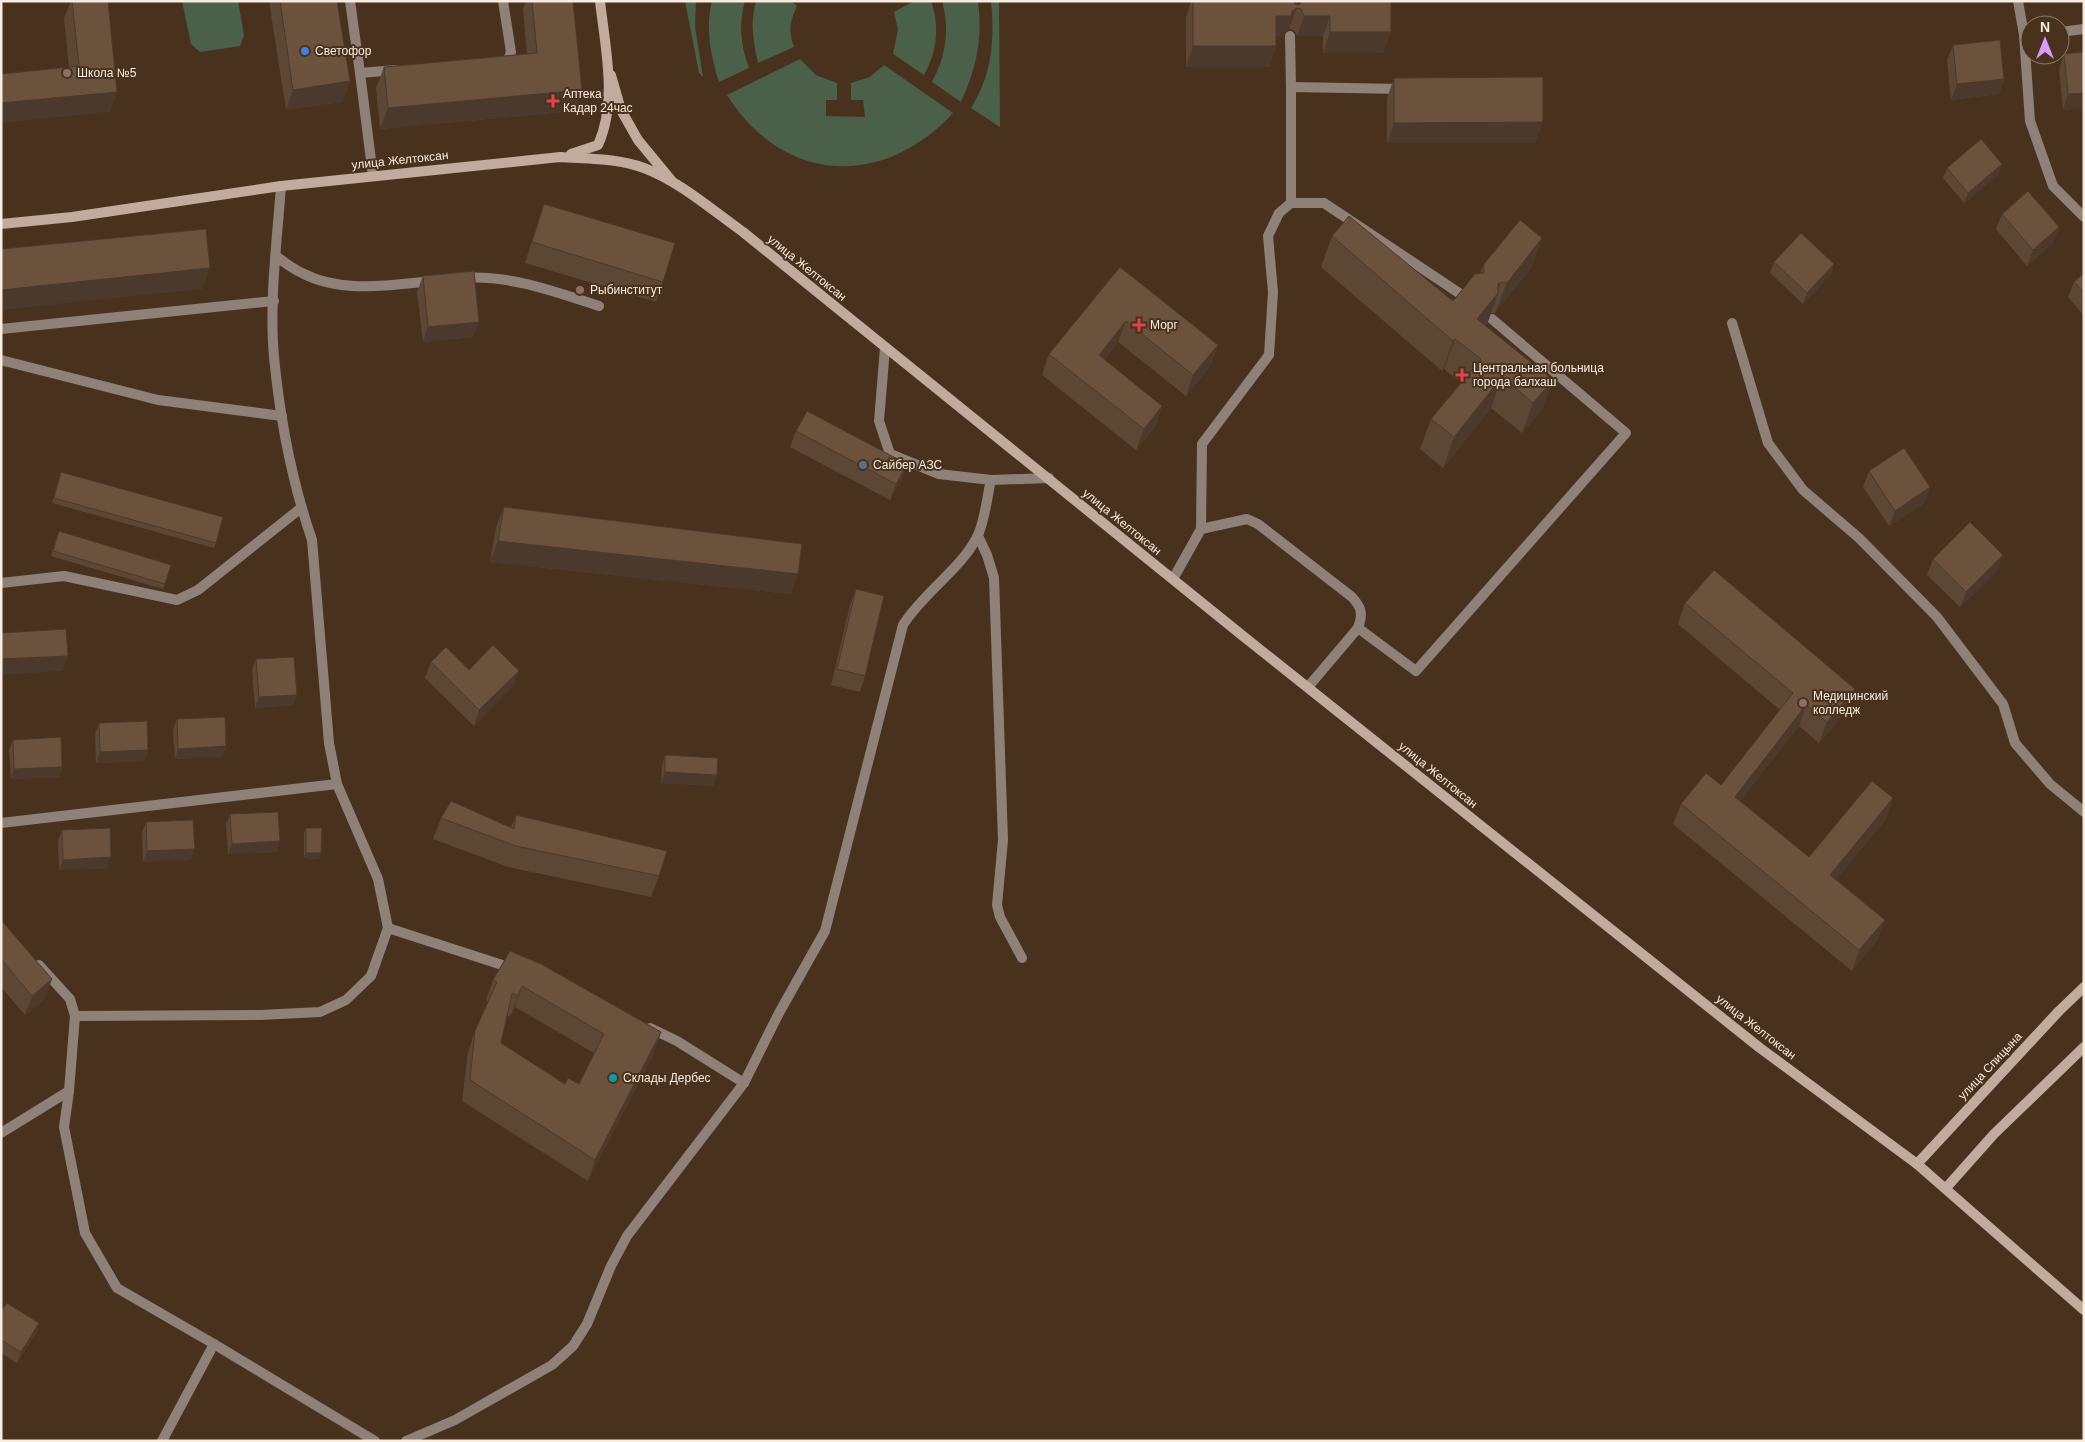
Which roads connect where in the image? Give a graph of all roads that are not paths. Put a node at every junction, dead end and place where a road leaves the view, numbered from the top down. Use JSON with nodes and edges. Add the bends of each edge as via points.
{"nodes":[{"id":1,"x":350,"y":1,"type":"edge"},
{"id":2,"x":503,"y":1,"type":"edge"},
{"id":3,"x":600,"y":1,"type":"edge"},
{"id":4,"x":2018,"y":1,"type":"edge"},
{"id":5,"x":2022,"y":15,"type":"edge"},
{"id":6,"x":2084,"y":29,"type":"edge"},
{"id":7,"x":2070,"y":31,"type":"edge"},
{"id":8,"x":1290,"y":36,"type":"dead end"},
{"id":9,"x":607,"y":62,"type":"junction"},
{"id":10,"x":487,"y":64,"type":"edge"},
{"id":11,"x":2028,"y":65,"type":"edge"},
{"id":12,"x":409,"y":70,"type":"edge"},
{"id":13,"x":360,"y":73,"type":"junction"},
{"id":14,"x":1291,"y":87,"type":"junction"},
{"id":15,"x":1414,"y":89,"type":"edge"},
{"id":16,"x":560,"y":157,"type":"junction"},
{"id":17,"x":373,"y":176,"type":"junction"},
{"id":18,"x":674,"y":184,"type":"junction"},
{"id":19,"x":281,"y":186,"type":"junction"},
{"id":20,"x":1291,"y":203,"type":"junction"},
{"id":21,"x":2084,"y":217,"type":"edge"},
{"id":22,"x":1,"y":224,"type":"edge"},
{"id":23,"x":276,"y":256,"type":"junction"},
{"id":24,"x":1468,"y":299,"type":"edge"},
{"id":25,"x":274,"y":300,"type":"junction"},
{"id":26,"x":599,"y":306,"type":"dead end"},
{"id":27,"x":1492,"y":319,"type":"edge"},
{"id":28,"x":1732,"y":323,"type":"dead end"},
{"id":29,"x":1,"y":329,"type":"edge"},
{"id":30,"x":886,"y":348,"type":"junction"},
{"id":31,"x":1,"y":360,"type":"edge"},
{"id":32,"x":282,"y":416,"type":"junction"},
{"id":33,"x":1049,"y":478,"type":"junction"},
{"id":34,"x":991,"y":480,"type":"junction"},
{"id":35,"x":301,"y":508,"type":"junction"},
{"id":36,"x":1201,"y":529,"type":"junction"},
{"id":37,"x":978,"y":536,"type":"junction"},
{"id":38,"x":1173,"y":579,"type":"junction"},
{"id":39,"x":1,"y":583,"type":"edge"},
{"id":40,"x":1358,"y":628,"type":"junction"},
{"id":41,"x":1308,"y":688,"type":"junction"},
{"id":42,"x":338,"y":784,"type":"junction"},
{"id":43,"x":2084,"y":812,"type":"edge"},
{"id":44,"x":1,"y":823,"type":"edge"},
{"id":45,"x":388,"y":928,"type":"junction"},
{"id":46,"x":32,"y":958,"type":"edge"},
{"id":47,"x":1022,"y":958,"type":"dead end"},
{"id":48,"x":521,"y":972,"type":"edge"},
{"id":49,"x":2084,"y":987,"type":"edge"},
{"id":50,"x":75,"y":1016,"type":"junction"},
{"id":51,"x":643,"y":1025,"type":"edge"},
{"id":52,"x":2084,"y":1047,"type":"edge"},
{"id":53,"x":744,"y":1083,"type":"junction"},
{"id":54,"x":69,"y":1091,"type":"junction"},
{"id":55,"x":1,"y":1134,"type":"edge"},
{"id":56,"x":1916,"y":1164,"type":"junction"},
{"id":57,"x":1946,"y":1188,"type":"junction"},
{"id":58,"x":2084,"y":1310,"type":"edge"},
{"id":59,"x":214,"y":1344,"type":"junction"},
{"id":60,"x":162,"y":1441,"type":"edge"},
{"id":61,"x":375,"y":1441,"type":"edge"},
{"id":62,"x":406,"y":1441,"type":"edge"}],
"edges":[{"from":1,"to":13,"type":"street"},
{"from":2,"to":10,"type":"street","via":[[511,52],[507,62]]},
{"from":3,"to":9,"type":"main road"},
{"from":4,"to":5,"type":"street"},
{"from":6,"to":7,"type":"street"},
{"from":8,"to":14,"type":"street"},
{"from":9,"to":16,"type":"main road","via":[[608,108],[598,144]]},
{"from":9,"to":18,"type":"main road","via":[[621,110],[638,140]]},
{"from":11,"to":21,"type":"street","via":[[2030,120],[2053,186]]},
{"from":12,"to":13,"type":"street"},
{"from":13,"to":17,"type":"street"},
{"from":14,"to":15,"type":"street"},
{"from":14,"to":20,"type":"street"},
{"from":16,"to":17,"type":"main road","name":"улица Желтоксан"},
{"from":16,"to":18,"type":"main road","name":"улица Желтоксан","via":[[599,159],[644,168]]},
{"from":17,"to":19,"type":"main road","name":"улица Желтоксан"},
{"from":18,"to":30,"type":"main road","name":"улица Желтоксан","via":[[743,232]]},
{"from":19,"to":22,"type":"main road","name":"улица Желтоксан","via":[[72,217]]},
{"from":19,"to":23,"type":"street"},
{"from":20,"to":24,"type":"street","via":[[1324,203]]},
{"from":20,"to":36,"type":"street","via":[[1279,213],[1268,236],[1273,292],[1270,354],[1202,444]]},
{"from":23,"to":25,"type":"street"},
{"from":23,"to":26,"type":"street","via":[[303,274],[333,283],[362,287],[473,277],[548,290]]},
{"from":25,"to":29,"type":"street"},
{"from":25,"to":32,"type":"street","via":[[274,356]]},
{"from":27,"to":40,"type":"street","via":[[1626,432],[1416,671]]},
{"from":28,"to":43,"type":"street","via":[[1768,443],[1803,490],[1858,538],[1937,617],[2004,704],[2015,743],[2050,784]]},
{"from":30,"to":33,"type":"main road","name":"улица Желтоксан"},
{"from":30,"to":34,"type":"street","via":[[879,421],[890,454],[939,474]]},
{"from":31,"to":32,"type":"street","via":[[158,400]]},
{"from":32,"to":35,"type":"street"},
{"from":33,"to":34,"type":"street"},
{"from":33,"to":38,"type":"main road","name":"улица Желтоксан"},
{"from":34,"to":37,"type":"street"},
{"from":35,"to":39,"type":"street","via":[[198,590],[177,600],[64,576]]},
{"from":35,"to":42,"type":"street","via":[[312,540],[329,743]]},
{"from":36,"to":38,"type":"street"},
{"from":36,"to":40,"type":"street","via":[[1247,519],[1258,524],[1352,597],[1360,606],[1362,616]]},
{"from":37,"to":47,"type":"street","via":[[988,555],[994,578],[1003,840],[997,905]]},
{"from":37,"to":53,"type":"street","via":[[953,568],[914,607],[903,625],[825,931]]},
{"from":38,"to":41,"type":"main road","name":"улица Желтоксан"},
{"from":40,"to":41,"type":"street"},
{"from":41,"to":56,"type":"main road","name":"улица Желтоксан","via":[[1760,1048]]},
{"from":42,"to":44,"type":"street"},
{"from":42,"to":45,"type":"street","via":[[378,879]]},
{"from":45,"to":48,"type":"street"},
{"from":45,"to":50,"type":"street","via":[[371,976],[346,1000],[320,1012]]},
{"from":46,"to":50,"type":"street","via":[[70,999]]},
{"from":49,"to":56,"type":"main road","name":"улица Спицына"},
{"from":50,"to":54,"type":"street"},
{"from":51,"to":53,"type":"street","via":[[677,1041]]},
{"from":52,"to":57,"type":"main road","via":[[1994,1134]]},
{"from":53,"to":62,"type":"street","via":[[627,1236],[587,1324],[573,1346],[552,1365],[487,1402]]},
{"from":54,"to":55,"type":"street"},
{"from":54,"to":59,"type":"street","via":[[64,1127],[85,1233],[117,1288]]},
{"from":56,"to":57,"type":"main road","name":"улица Желтоксан"},
{"from":57,"to":58,"type":"main road","name":"улица Желтоксан"},
{"from":59,"to":60,"type":"street"},
{"from":59,"to":61,"type":"street"}]}
